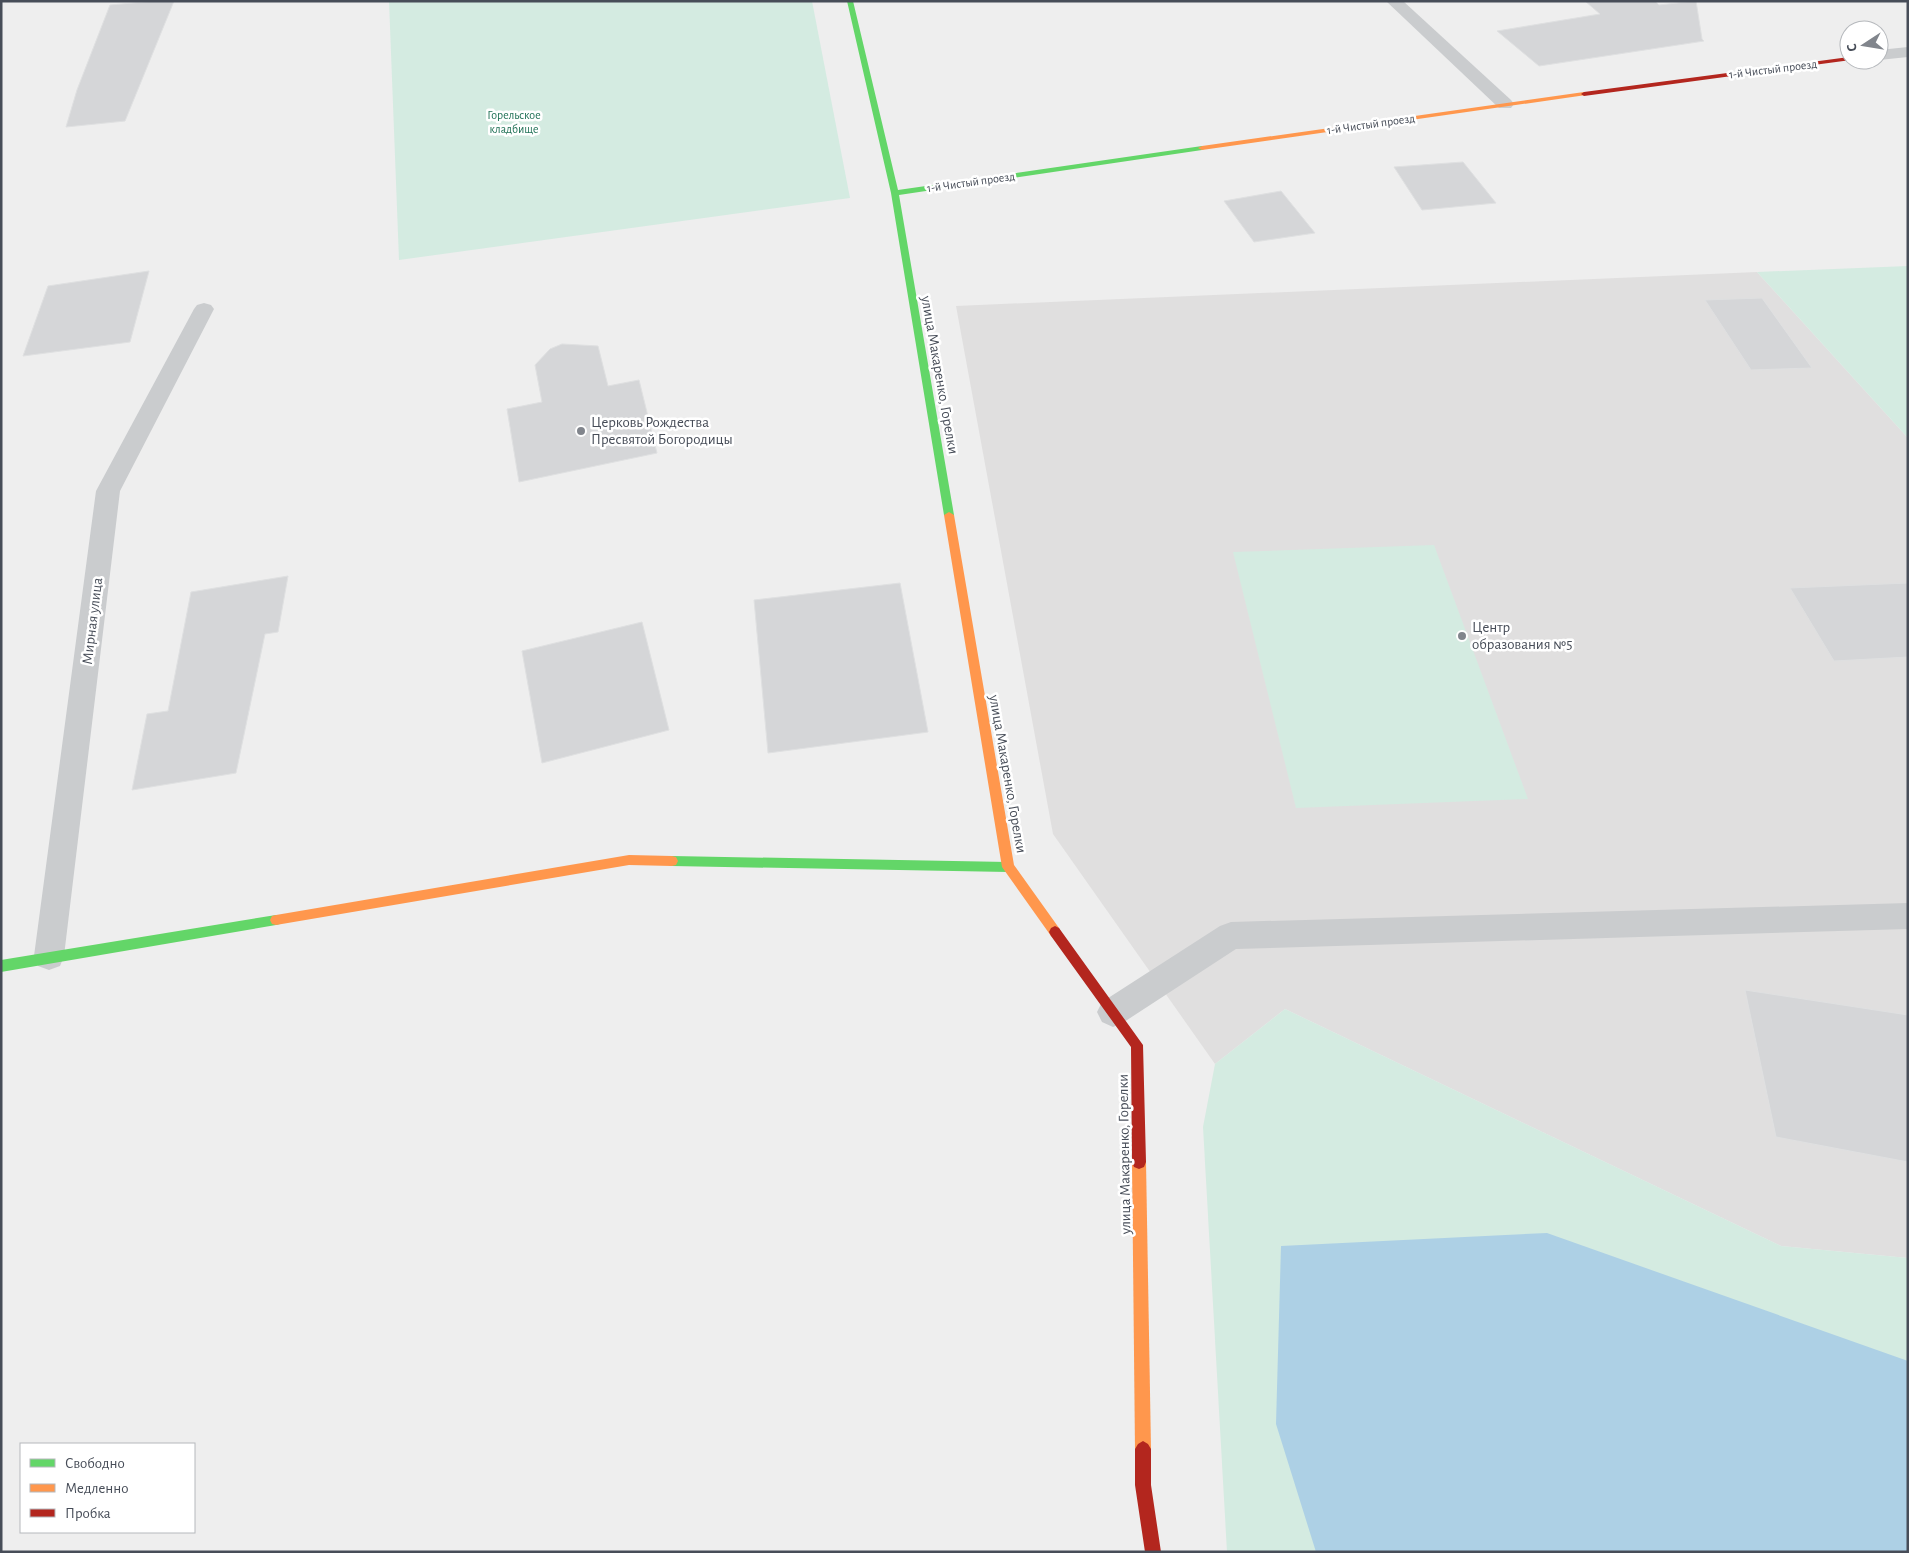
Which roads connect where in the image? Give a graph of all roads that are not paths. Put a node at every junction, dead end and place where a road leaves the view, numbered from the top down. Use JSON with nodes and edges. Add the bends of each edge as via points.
{"nodes":[{"id":1,"x":850,"y":1,"type":"edge"},
{"id":2,"x":1394,"y":1,"type":"edge"},
{"id":3,"x":1908,"y":52,"type":"edge"},
{"id":4,"x":1889,"y":54,"type":"edge"},
{"id":5,"x":1839,"y":60,"type":"edge"},
{"id":6,"x":1505,"y":104,"type":"junction"},
{"id":7,"x":894,"y":193,"type":"junction"},
{"id":8,"x":204,"y":309,"type":"dead end"},
{"id":9,"x":1008,"y":867,"type":"junction"},
{"id":10,"x":1908,"y":916,"type":"edge"},
{"id":11,"x":49,"y":956,"type":"junction"},
{"id":12,"x":1,"y":966,"type":"edge"},
{"id":13,"x":1113,"y":1012,"type":"junction"},
{"id":14,"x":1153,"y":1552,"type":"edge"}],
"edges":[{"from":1,"to":7,"type":"street","name":"улица Макаренко, Горелки"},
{"from":2,"to":6,"type":"street"},
{"from":3,"to":4,"type":"street"},
{"from":5,"to":6,"type":"street","name":"1-й Чистый проезд"},
{"from":6,"to":7,"type":"street","name":"1-й Чистый проезд"},
{"from":7,"to":9,"type":"street","name":"улица Макаренко, Горелки"},
{"from":8,"to":11,"type":"street","name":"Мирная улица","via":[[108,491]]},
{"from":9,"to":11,"type":"street","via":[[629,860]]},
{"from":9,"to":13,"type":"street","name":"улица Макаренко, Горелки"},
{"from":10,"to":13,"type":"street","via":[[1231,936]]},
{"from":11,"to":12,"type":"street"},
{"from":13,"to":14,"type":"street","name":"улица Макаренко, Горелки","via":[[1138,1045],[1142,1485]]}]}
